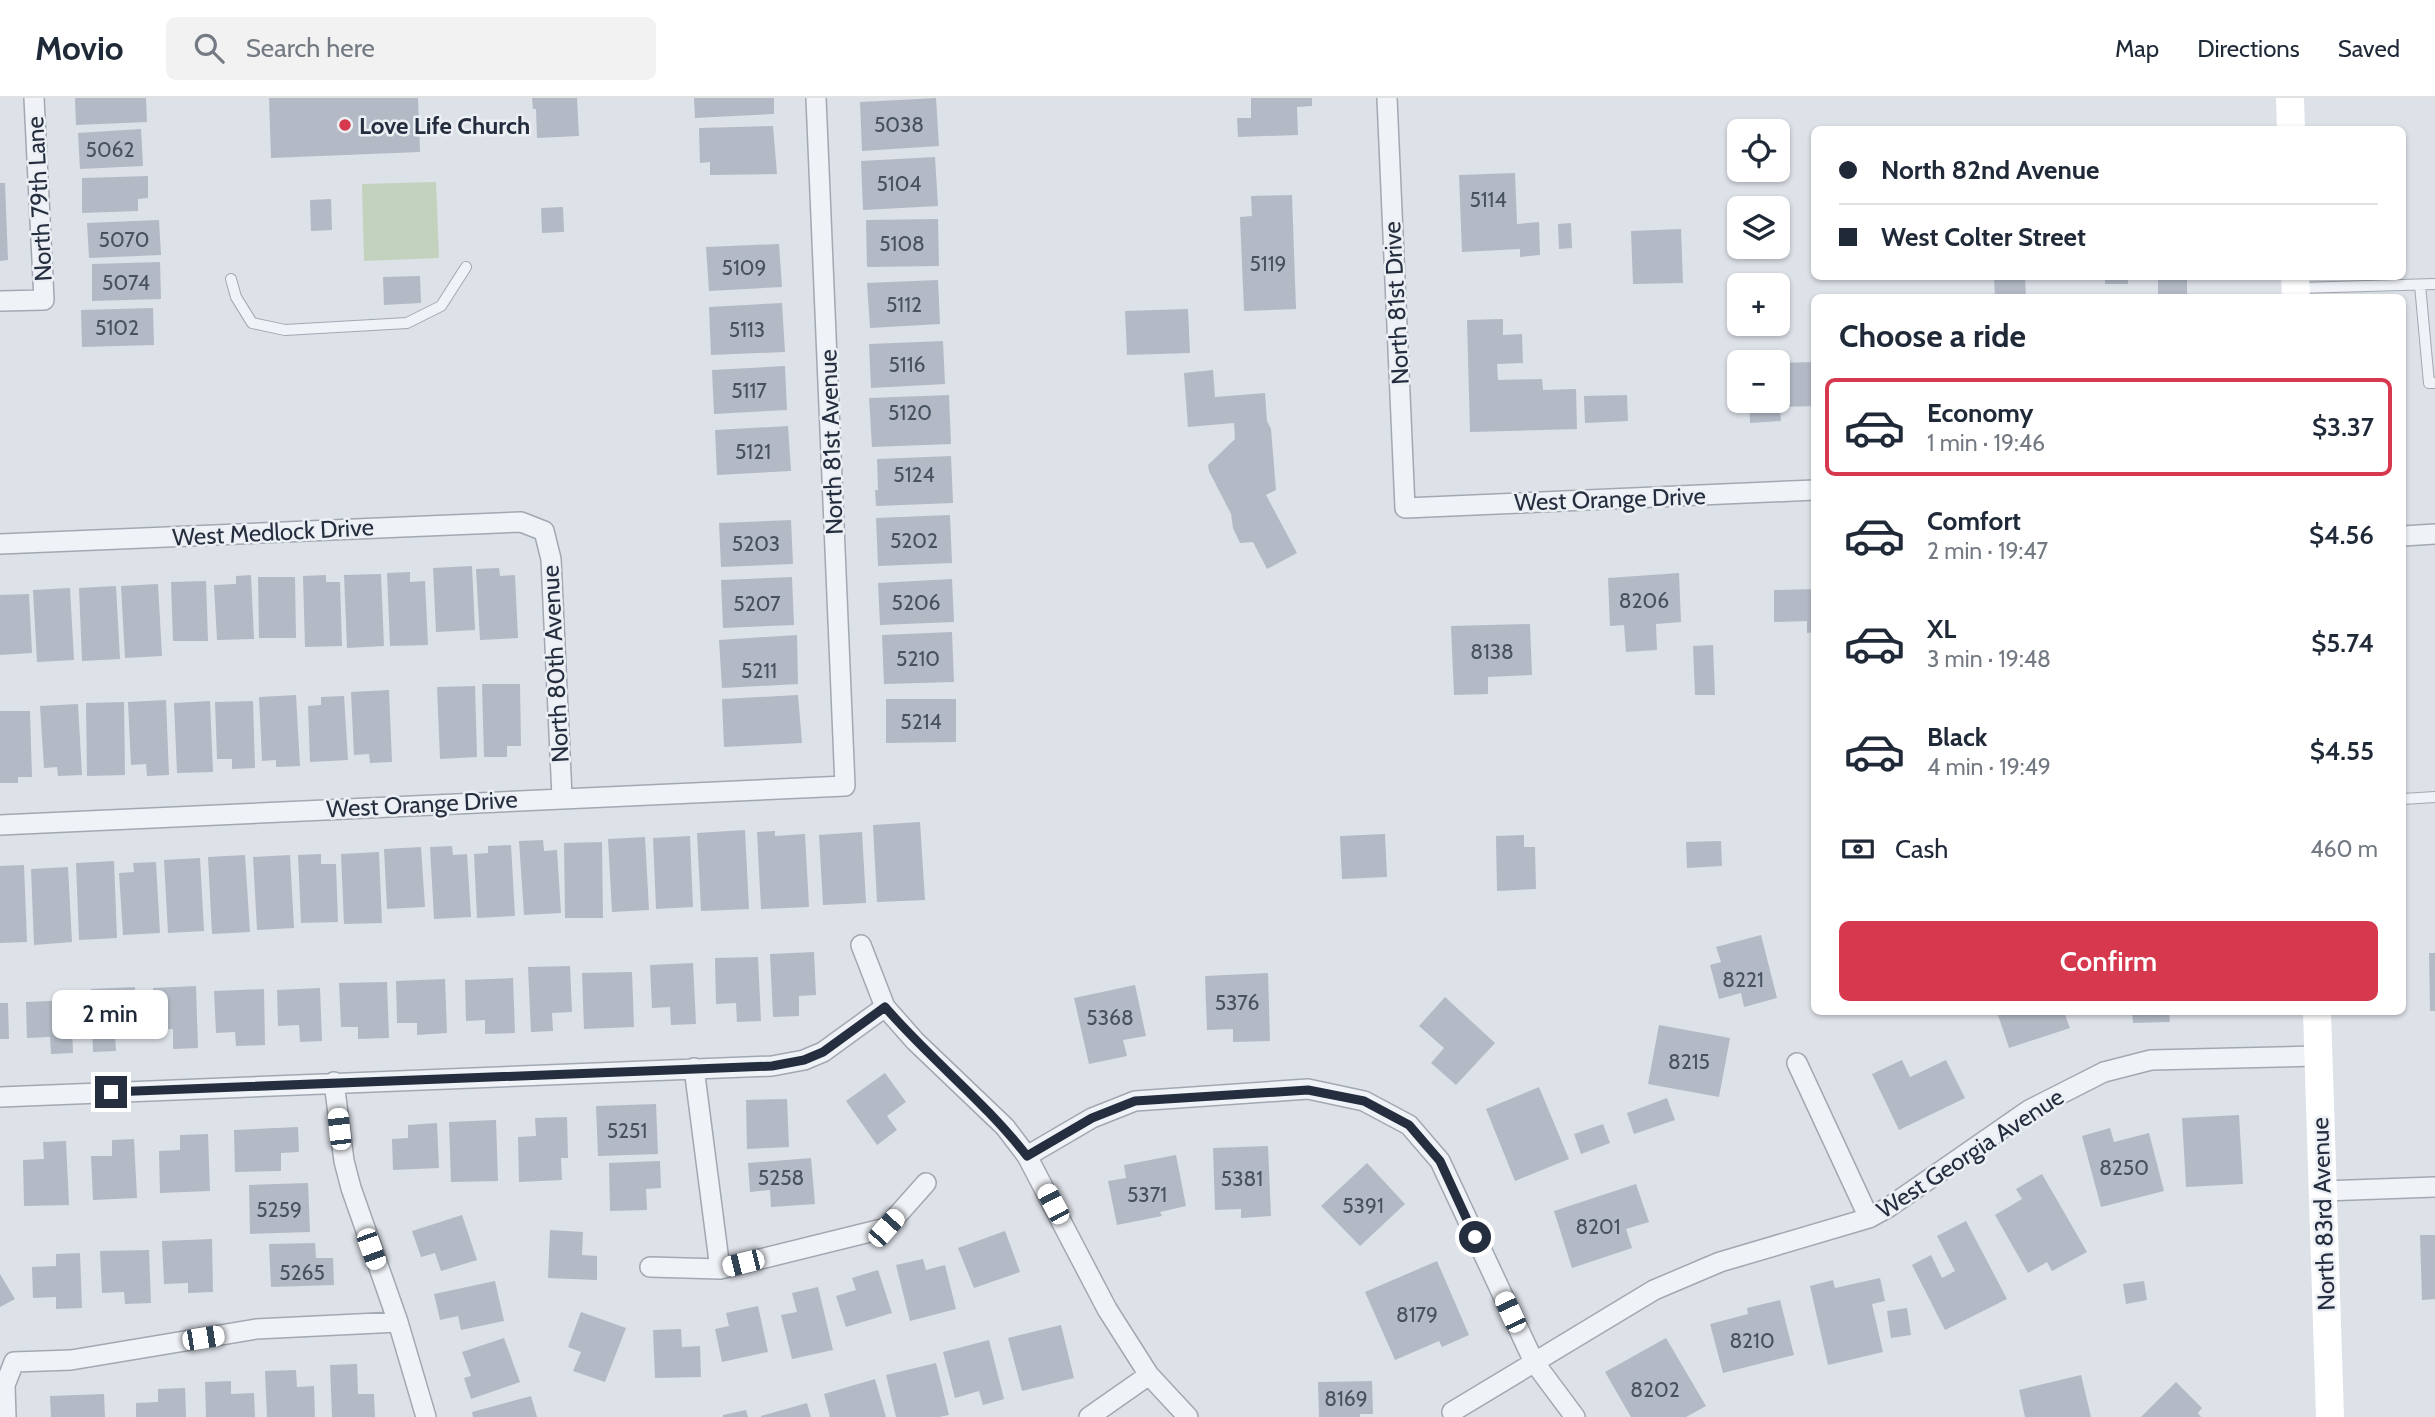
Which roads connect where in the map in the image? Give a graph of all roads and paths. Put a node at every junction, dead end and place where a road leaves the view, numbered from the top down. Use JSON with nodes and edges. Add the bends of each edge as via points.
{"nodes":[{"id":1,"x":34,"y":98,"type":"edge"},
{"id":2,"x":816,"y":98,"type":"edge"},
{"id":3,"x":1387,"y":98,"type":"edge"},
{"id":4,"x":2290,"y":98,"type":"edge"},
{"id":5,"x":2291,"y":126,"type":"edge"},
{"id":6,"x":466,"y":267,"type":"dead end"},
{"id":7,"x":231,"y":279,"type":"dead end"},
{"id":8,"x":2435,"y":284,"type":"edge"},
{"id":9,"x":2420,"y":285,"type":"junction"},
{"id":10,"x":2296,"y":288,"type":"edge"},
{"id":11,"x":0,"y":301,"type":"edge"},
{"id":12,"x":2435,"y":383,"type":"edge"},
{"id":13,"x":1811,"y":490,"type":"edge"},
{"id":14,"x":1405,"y":508,"type":"joint"},
{"id":15,"x":544,"y":531,"type":"joint"},
{"id":16,"x":2435,"y":534,"type":"edge"},
{"id":17,"x":2406,"y":536,"type":"edge"},
{"id":18,"x":0,"y":544,"type":"edge"},
{"id":19,"x":845,"y":786,"type":"joint"},
{"id":20,"x":562,"y":797,"type":"junction"},
{"id":21,"x":2435,"y":797,"type":"edge"},
{"id":22,"x":2406,"y":799,"type":"edge"},
{"id":23,"x":0,"y":825,"type":"edge"},
{"id":24,"x":861,"y":945,"type":"dead end"},
{"id":25,"x":885,"y":1007,"type":"junction"},
{"id":26,"x":2317,"y":1015,"type":"edge"},
{"id":27,"x":2318,"y":1056,"type":"junction"},
{"id":28,"x":1797,"y":1063,"type":"dead end"},
{"id":29,"x":694,"y":1068,"type":"junction"},
{"id":30,"x":334,"y":1082,"type":"junction"},
{"id":31,"x":0,"y":1097,"type":"edge"},
{"id":32,"x":1027,"y":1156,"type":"junction"},
{"id":33,"x":926,"y":1183,"type":"dead end"},
{"id":34,"x":2435,"y":1187,"type":"edge"},
{"id":35,"x":2323,"y":1191,"type":"junction"},
{"id":36,"x":1868,"y":1218,"type":"junction"},
{"id":37,"x":650,"y":1267,"type":"dead end"},
{"id":38,"x":720,"y":1269,"type":"junction"},
{"id":39,"x":398,"y":1322,"type":"junction"},
{"id":40,"x":1534,"y":1362,"type":"junction"},
{"id":41,"x":1149,"y":1375,"type":"junction"},
{"id":42,"x":1452,"y":1412,"type":"dead end"},
{"id":43,"x":6,"y":1417,"type":"edge"},
{"id":44,"x":426,"y":1417,"type":"edge"},
{"id":45,"x":1089,"y":1417,"type":"edge"},
{"id":46,"x":1188,"y":1417,"type":"edge"},
{"id":47,"x":1575,"y":1417,"type":"edge"},
{"id":48,"x":2330,"y":1417,"type":"edge"}],
"edges":[{"from":1,"to":11,"type":"street","name":"North 79th Lane","via":[[44,300]]},
{"from":2,"to":19,"type":"street","name":"North 81st Avenue"},
{"from":3,"to":14,"type":"street","name":"North 81st Drive"},
{"from":4,"to":5,"type":"main road"},
{"from":6,"to":7,"type":"lane","via":[[441,306],[407,323],[350,328],[285,330],[252,323]]},
{"from":8,"to":9,"type":"lane"},
{"from":9,"to":10,"type":"lane"},
{"from":9,"to":12,"type":"lane","via":[[2429,383]]},
{"from":13,"to":14,"type":"street","name":"West Orange Drive"},
{"from":15,"to":18,"type":"street","name":"West Medlock Drive","via":[[522,522]]},
{"from":15,"to":20,"type":"street","name":"North 80th Avenue","via":[[551,559]]},
{"from":16,"to":17,"type":"street"},
{"from":19,"to":20,"type":"street","name":"West Orange Drive"},
{"from":20,"to":23,"type":"street","name":"West Orange Drive"},
{"from":21,"to":22,"type":"lane"},
{"from":24,"to":25,"type":"street"},
{"from":25,"to":29,"type":"street","via":[[823,1052],[804,1060],[772,1066]]},
{"from":25,"to":32,"type":"street"},
{"from":26,"to":27,"type":"main road","name":"North 83rd Avenue"},
{"from":27,"to":35,"type":"main road","name":"North 83rd Avenue"},
{"from":27,"to":36,"type":"street","name":"West Georgia Avenue","via":[[2151,1060],[2104,1072],[2029,1110]]},
{"from":28,"to":36,"type":"street"},
{"from":29,"to":30,"type":"street"},
{"from":29,"to":38,"type":"street"},
{"from":30,"to":31,"type":"street"},
{"from":30,"to":39,"type":"street","via":[[344,1161]]},
{"from":32,"to":40,"type":"street","via":[[1092,1118],[1135,1101],[1308,1090],[1364,1101],[1409,1125],[1440,1161]]},
{"from":32,"to":41,"type":"street","via":[[1107,1309]]},
{"from":33,"to":38,"type":"street","via":[[886,1228]]},
{"from":34,"to":35,"type":"street"},
{"from":35,"to":48,"type":"main road","name":"North 83rd Avenue"},
{"from":36,"to":40,"type":"street","name":"West Georgia Avenue","via":[[1720,1262],[1654,1290]]},
{"from":37,"to":38,"type":"street"},
{"from":39,"to":43,"type":"street","via":[[256,1329],[71,1360],[14,1362],[5,1385]]},
{"from":39,"to":44,"type":"street"},
{"from":40,"to":42,"type":"street","name":"West Georgia Avenue"},
{"from":40,"to":47,"type":"street"},
{"from":41,"to":45,"type":"street"},
{"from":41,"to":46,"type":"street"}]}
